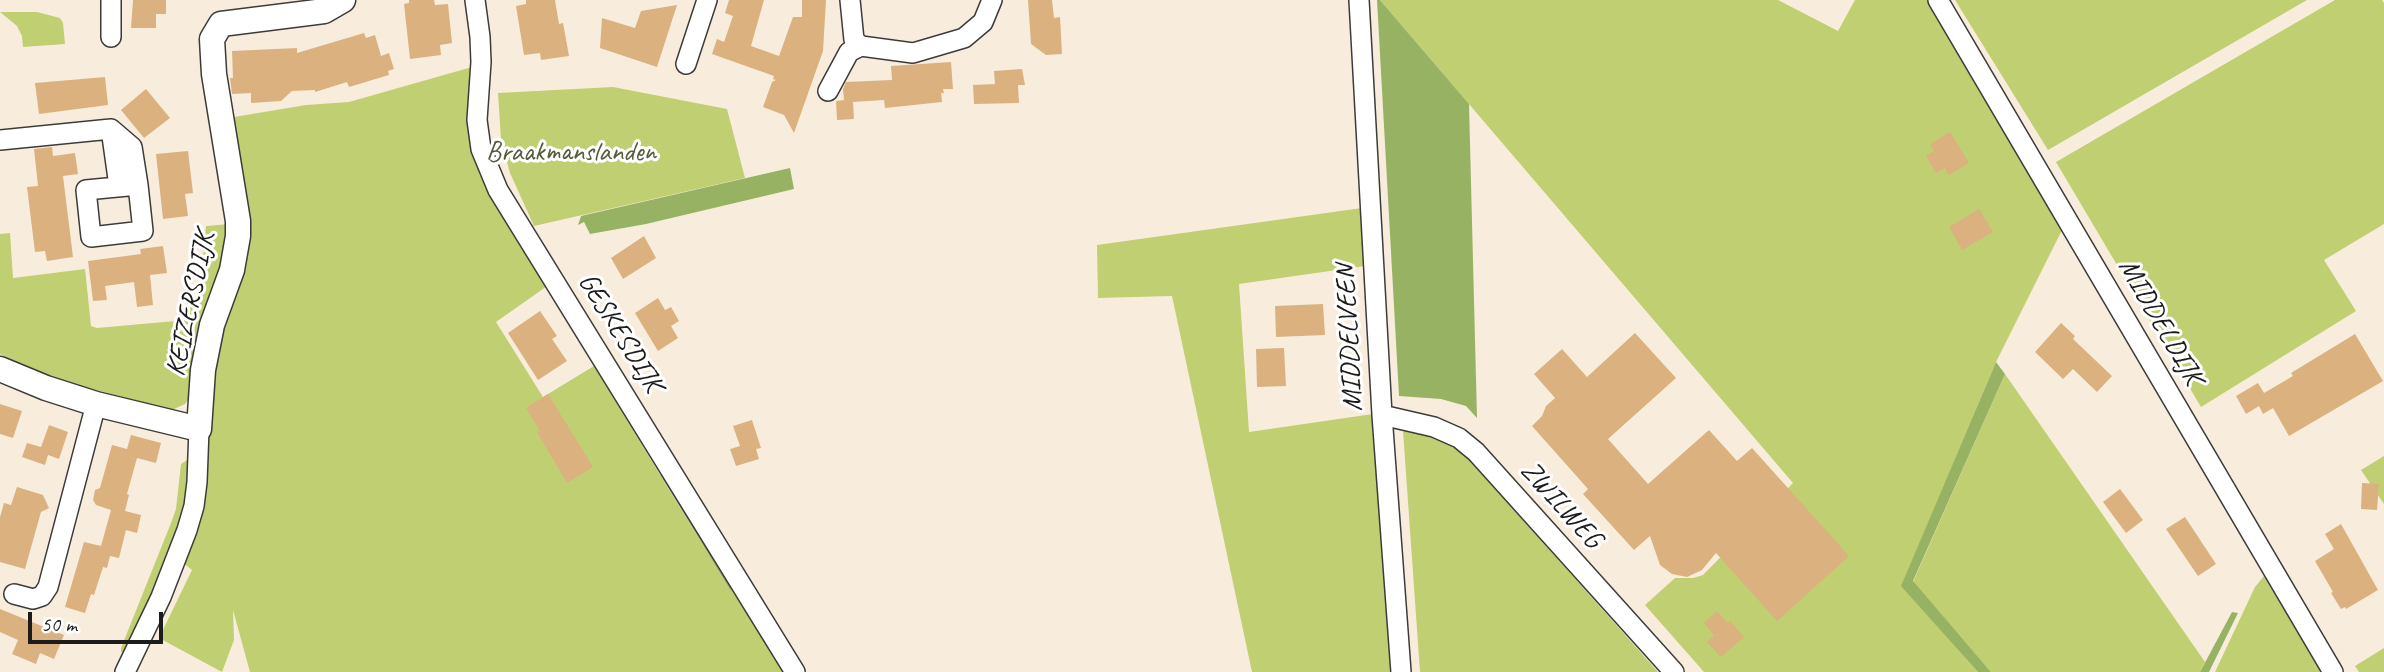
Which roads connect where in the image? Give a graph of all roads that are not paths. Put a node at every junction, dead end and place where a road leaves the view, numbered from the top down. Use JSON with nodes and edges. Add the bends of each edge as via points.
{"nodes":[{"id":1,"x":111,"y":0,"type":"edge"},
{"id":2,"x":343,"y":0,"type":"edge"},
{"id":3,"x":475,"y":0,"type":"edge"},
{"id":4,"x":707,"y":0,"type":"edge"},
{"id":5,"x":850,"y":0,"type":"edge"},
{"id":6,"x":992,"y":0,"type":"edge"},
{"id":7,"x":1359,"y":0,"type":"edge"},
{"id":8,"x":1938,"y":0,"type":"edge"},
{"id":9,"x":111,"y":37,"type":"dead end"},
{"id":10,"x":861,"y":46,"type":"junction"},
{"id":11,"x":686,"y":64,"type":"dead end"},
{"id":12,"x":828,"y":91,"type":"dead end"},
{"id":13,"x":0,"y":140,"type":"edge"},
{"id":14,"x":128,"y":186,"type":"dead end"},
{"id":15,"x":0,"y":369,"type":"edge"},
{"id":16,"x":96,"y":404,"type":"junction"},
{"id":17,"x":1382,"y":415,"type":"junction"},
{"id":18,"x":199,"y":429,"type":"junction"},
{"id":19,"x":13,"y":594,"type":"dead end"},
{"id":20,"x":125,"y":672,"type":"edge"},
{"id":21,"x":795,"y":672,"type":"edge"},
{"id":22,"x":1401,"y":672,"type":"edge"},
{"id":23,"x":1674,"y":672,"type":"edge"},
{"id":24,"x":2333,"y":672,"type":"edge"}],
"edges":[{"from":1,"to":9,"type":"street"},
{"from":2,"to":18,"type":"street","name":"KEIZERSDIJK","via":[[324,11],[221,24],[212,39],[239,221],[232,270],[212,325],[203,370]]},
{"from":3,"to":21,"type":"street","name":"GESKESDIJK","via":[[481,62],[477,120],[481,149],[498,190]]},
{"from":4,"to":11,"type":"street"},
{"from":5,"to":10,"type":"street","via":[[854,40]]},
{"from":6,"to":10,"type":"street","via":[[983,22],[964,38],[914,53]]},
{"from":7,"to":17,"type":"street","name":"MIDDELVEEN"},
{"from":8,"to":24,"type":"street","name":"MIDDELDIJK"},
{"from":10,"to":12,"type":"street","via":[[849,52]]},
{"from":13,"to":14,"type":"street","via":[[111,129],[132,147]]},
{"from":15,"to":16,"type":"street"},
{"from":16,"to":18,"type":"street"},
{"from":16,"to":19,"type":"street","via":[[48,587],[33,599]]},
{"from":17,"to":22,"type":"street","name":"MIDDELVEEN"},
{"from":17,"to":23,"type":"street","name":"ZWILWEG","via":[[1434,426],[1476,452]]},
{"from":18,"to":20,"type":"street","name":"KEIZERSDIJK","via":[[197,482],[187,530]]}]}
